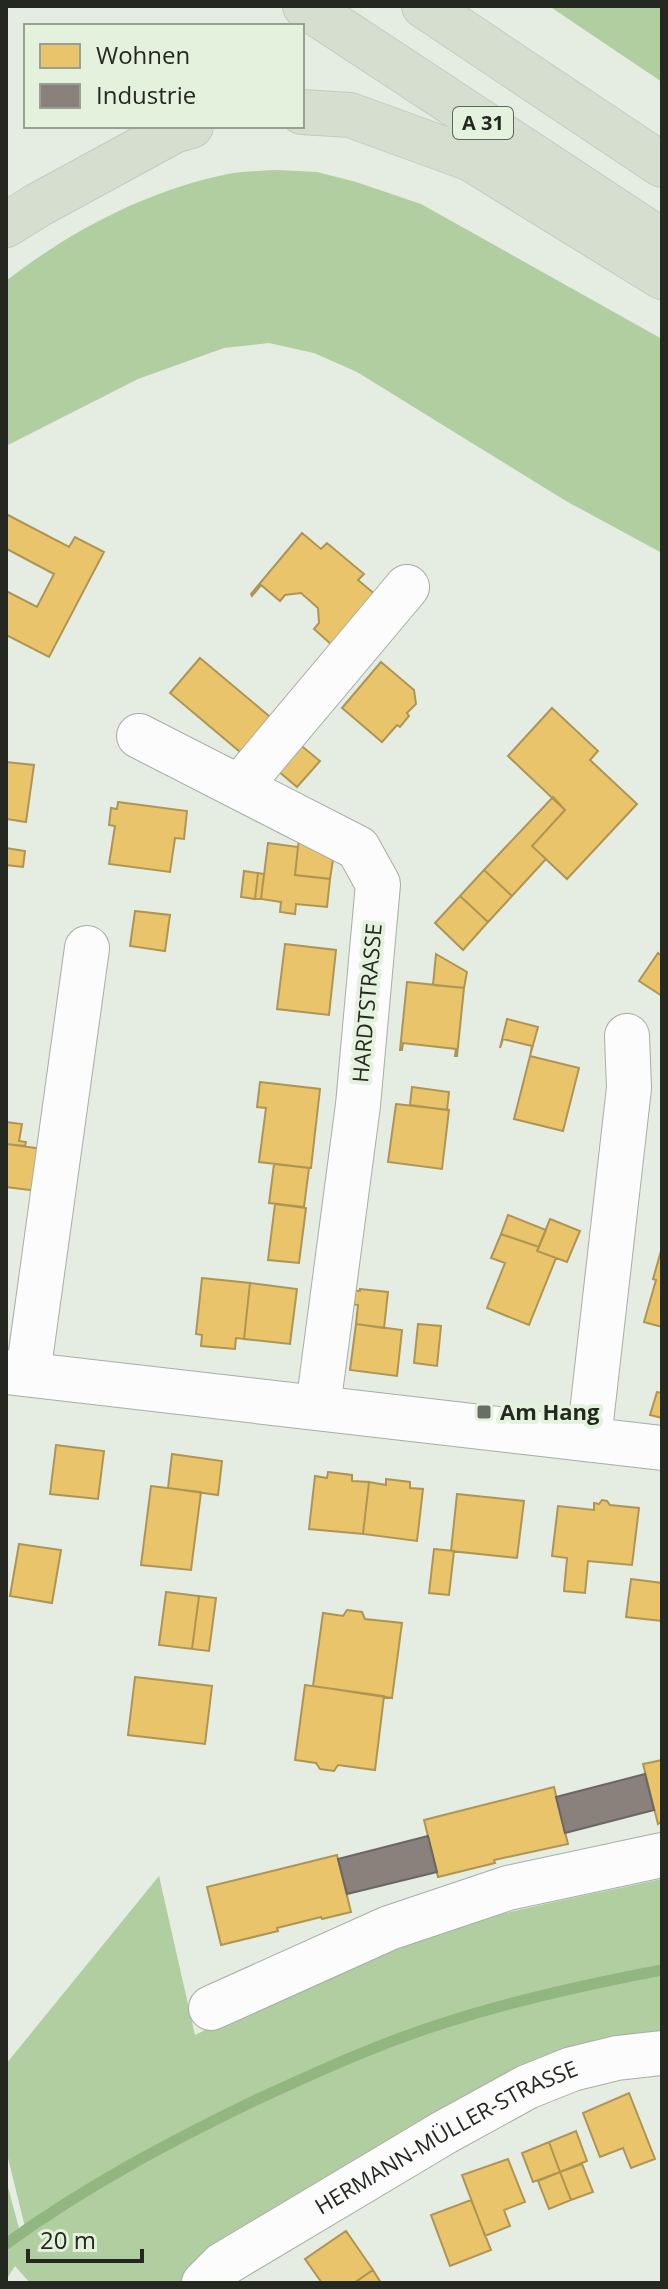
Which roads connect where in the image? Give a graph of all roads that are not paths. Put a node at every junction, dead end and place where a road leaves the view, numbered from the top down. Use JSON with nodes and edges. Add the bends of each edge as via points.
{"nodes":[{"id":1,"x":305,"y":6,"type":"edge"},
{"id":2,"x":424,"y":6,"type":"edge"},
{"id":3,"x":304,"y":112,"type":"edge"},
{"id":4,"x":184,"y":128,"type":"edge"},
{"id":5,"x":662,"y":165,"type":"edge"},
{"id":6,"x":6,"y":225,"type":"edge"},
{"id":7,"x":662,"y":241,"type":"edge"},
{"id":8,"x":662,"y":277,"type":"edge"},
{"id":9,"x":407,"y":587,"type":"dead end"},
{"id":10,"x":139,"y":736,"type":"dead end"},
{"id":11,"x":240,"y":786,"type":"junction"},
{"id":12,"x":87,"y":948,"type":"dead end"},
{"id":13,"x":627,"y":1036,"type":"dead end"},
{"id":14,"x":17,"y":1373,"type":"edge"},
{"id":15,"x":318,"y":1407,"type":"junction"},
{"id":16,"x":589,"y":1439,"type":"junction"},
{"id":17,"x":662,"y":1448,"type":"edge"},
{"id":18,"x":662,"y":1855,"type":"edge"},
{"id":19,"x":211,"y":2008,"type":"dead end"},
{"id":20,"x":662,"y":2053,"type":"edge"},
{"id":21,"x":204,"y":2283,"type":"edge"}],
"edges":[{"from":1,"to":7,"type":"highway","number":"A 31"},
{"from":2,"to":5,"type":"highway"},
{"from":3,"to":8,"type":"highway","via":[[350,115],[471,159]]},
{"from":4,"to":6,"type":"highway"},
{"from":9,"to":11,"type":"street"},
{"from":10,"to":11,"type":"street","name":"HARDTSTRASSE"},
{"from":11,"to":15,"type":"street","name":"HARDTSTRASSE","via":[[358,848],[378,884],[358,1105]]},
{"from":12,"to":14,"type":"street"},
{"from":13,"to":16,"type":"street","via":[[629,1088]]},
{"from":14,"to":15,"type":"street"},
{"from":15,"to":16,"type":"street"},
{"from":16,"to":17,"type":"street"},
{"from":18,"to":19,"type":"street","via":[[508,1888],[389,1928]]},
{"from":20,"to":21,"type":"street","name":"HERMANN-MÜLLER-STRASSE","via":[[572,2069],[527,2087],[222,2265]]}]}
